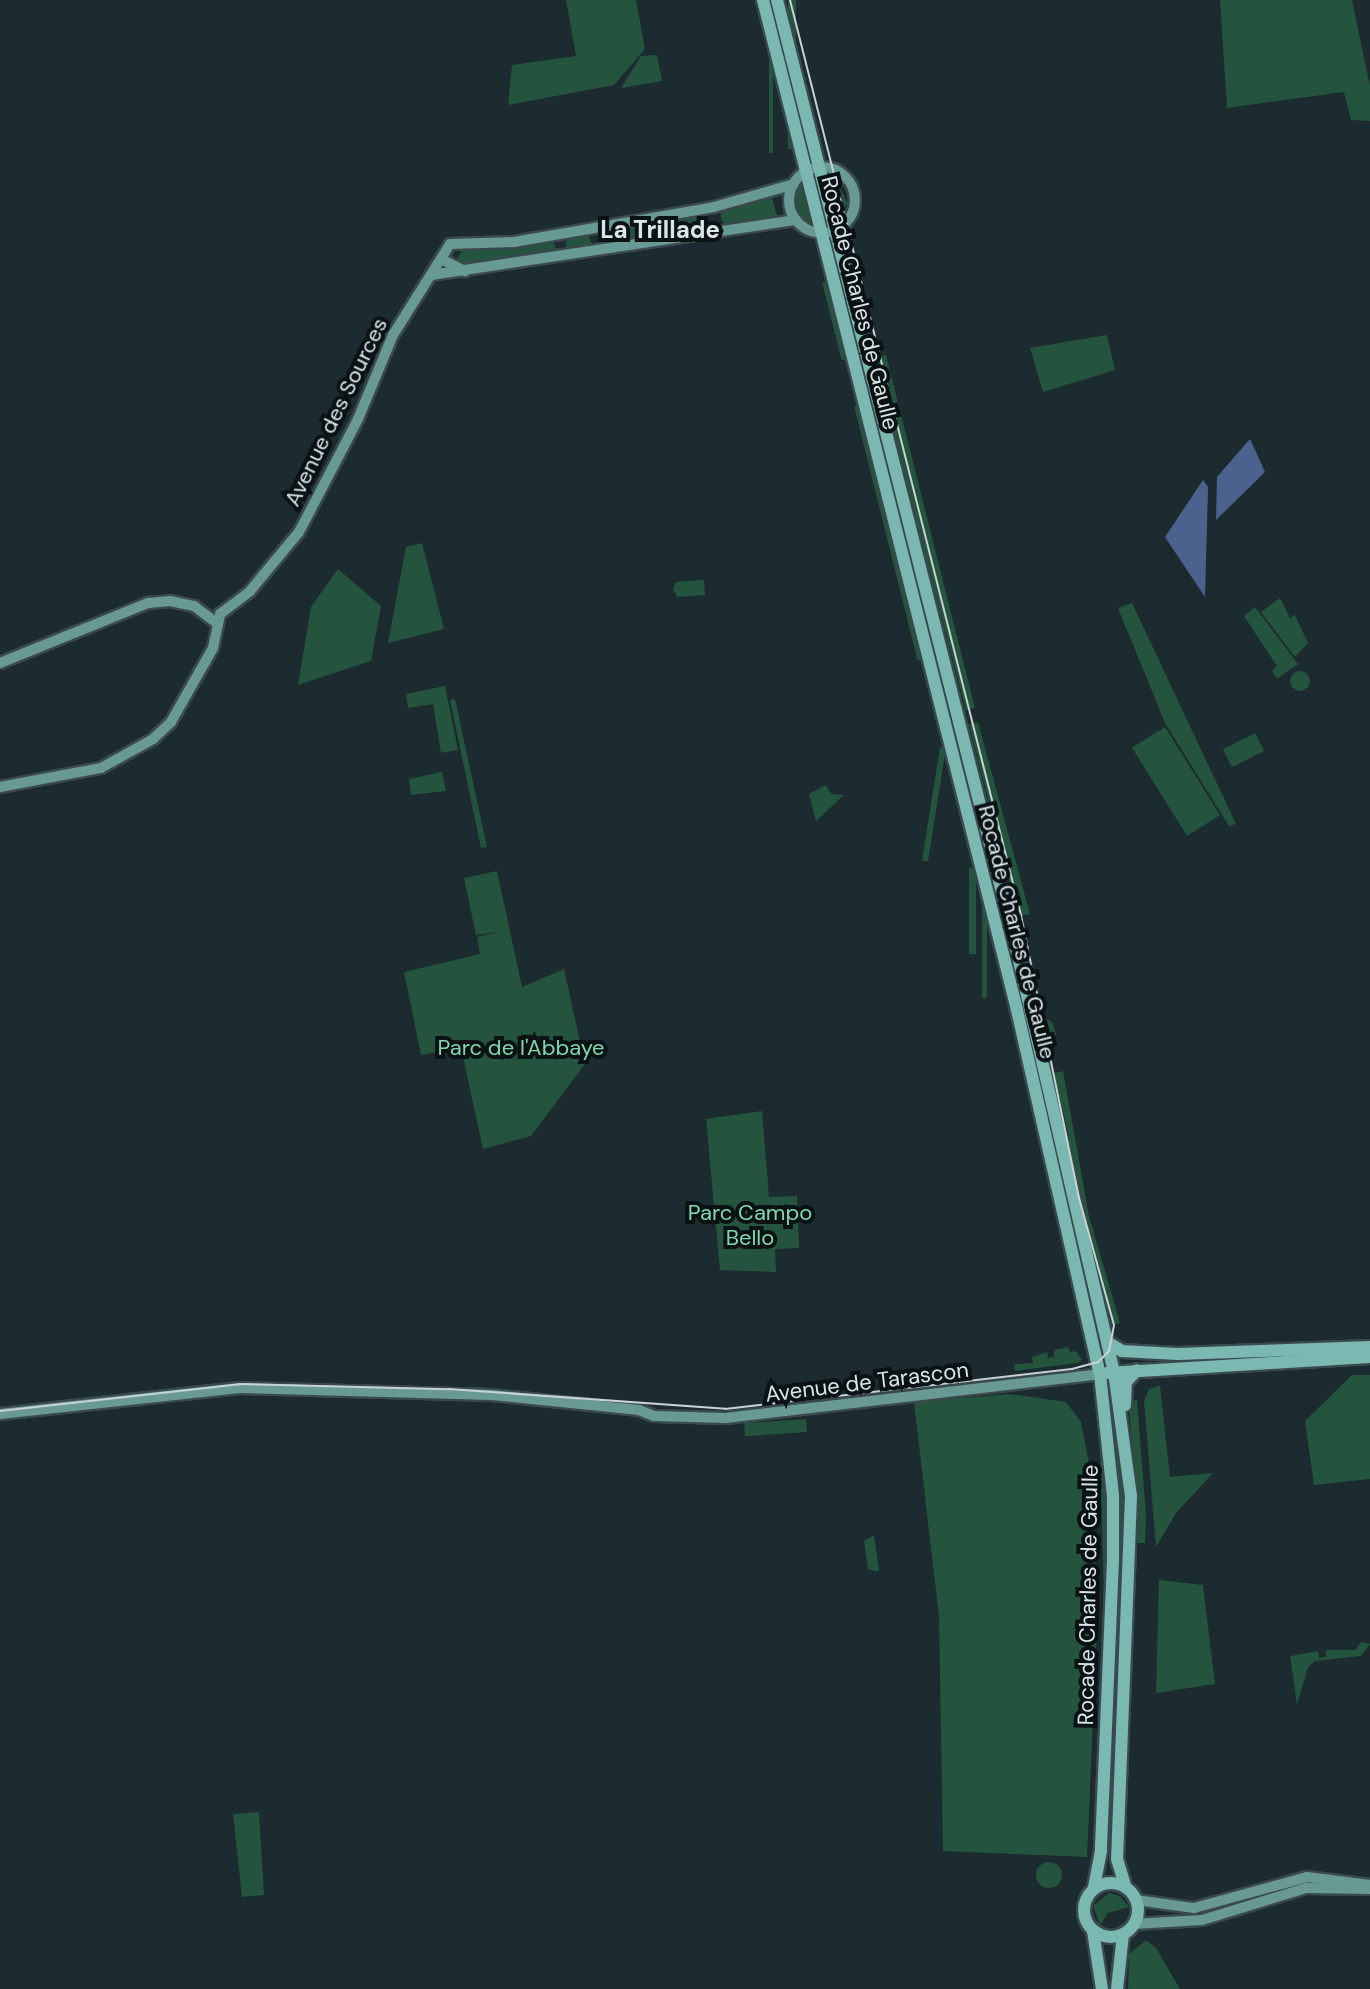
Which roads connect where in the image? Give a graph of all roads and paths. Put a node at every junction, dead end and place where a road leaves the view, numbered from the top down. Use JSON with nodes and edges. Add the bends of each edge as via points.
{"nodes":[{"id":1,"x":763,"y":0,"type":"edge"},
{"id":2,"x":777,"y":0,"type":"edge"},
{"id":3,"x":820,"y":167,"type":"junction"},
{"id":4,"x":807,"y":172,"type":"junction"},
{"id":5,"x":794,"y":184,"type":"junction"},
{"id":6,"x":796,"y":220,"type":"junction"},
{"id":7,"x":836,"y":230,"type":"junction"},
{"id":8,"x":822,"y":233,"type":"junction"},
{"id":9,"x":441,"y":259,"type":"junction"},
{"id":10,"x":465,"y":271,"type":"junction"},
{"id":11,"x":431,"y":275,"type":"junction"},
{"id":12,"x":218,"y":624,"type":"junction"},
{"id":13,"x":0,"y":663,"type":"edge"},
{"id":14,"x":0,"y":787,"type":"edge"},
{"id":15,"x":1107,"y":1342,"type":"junction"},
{"id":16,"x":1370,"y":1347,"type":"edge"},
{"id":17,"x":1178,"y":1354,"type":"junction"},
{"id":18,"x":1370,"y":1357,"type":"edge"},
{"id":19,"x":1137,"y":1370,"type":"junction"},
{"id":20,"x":1107,"y":1373,"type":"junction"},
{"id":21,"x":0,"y":1414,"type":"edge"},
{"id":22,"x":1126,"y":1448,"type":"junction"},
{"id":23,"x":1125,"y":1886,"type":"junction"},
{"id":24,"x":1370,"y":1887,"type":"edge"},
{"id":25,"x":1094,"y":1888,"type":"junction"},
{"id":26,"x":1136,"y":1900,"type":"junction"},
{"id":27,"x":1134,"y":1924,"type":"junction"},
{"id":28,"x":1093,"y":1931,"type":"junction"},
{"id":29,"x":1123,"y":1935,"type":"junction"},
{"id":30,"x":1102,"y":1989,"type":"edge"},
{"id":31,"x":1117,"y":1989,"type":"edge"}],
"edges":[{"from":1,"to":4,"type":"main road","name":"Rocade Charles de Gaulle"},
{"from":2,"to":3,"type":"main road","name":"Rocade Charles de Gaulle"},
{"from":3,"to":4,"type":"street"},
{"from":3,"to":7,"type":"main road","name":"Rocade Charles de Gaulle"},
{"from":3,"to":7,"type":"street","via":[[842,174],[854,190],[853,212]]},
{"from":4,"to":5,"type":"street"},
{"from":4,"to":8,"type":"main road","name":"Rocade Charles de Gaulle"},
{"from":5,"to":6,"type":"street","via":[[790,206]]},
{"from":5,"to":9,"type":"street","name":"Avenue des Sources","via":[[699,210],[514,242],[450,244]]},
{"from":6,"to":8,"type":"street"},
{"from":6,"to":10,"type":"street"},
{"from":7,"to":8,"type":"street"},
{"from":7,"to":15,"type":"main road","name":"Rocade Charles de Gaulle","via":[[1016,948]]},
{"from":8,"to":20,"type":"main road","name":"Rocade Charles de Gaulle","via":[[1017,1010],[1091,1337]]},
{"from":9,"to":10,"type":"street"},
{"from":9,"to":11,"type":"street","name":"Avenue des Sources"},
{"from":10,"to":11,"type":"street"},
{"from":11,"to":12,"type":"street","name":"Avenue des Sources","via":[[393,335],[358,419],[299,532],[250,591],[220,614]]},
{"from":12,"to":13,"type":"street","via":[[194,606],[148,603]]},
{"from":12,"to":14,"type":"street","via":[[213,648],[187,699],[153,739],[86,773]]},
{"from":15,"to":17,"type":"main road","name":"Avenue de Tarascon","via":[[1122,1351]]},
{"from":15,"to":20,"type":"main road","name":"Rocade Charles de Gaulle"},
{"from":16,"to":17,"type":"main road","name":"Avenue de Tarascon"},
{"from":17,"to":20,"type":"main road","name":"Avenue de Tarascon","via":[[1136,1359]]},
{"from":18,"to":19,"type":"main road","name":"Avenue de Tarascon"},
{"from":19,"to":20,"type":"main road","name":"Avenue de Tarascon"},
{"from":19,"to":22,"type":"main road","name":"Rocade Charles de Gaulle","via":[[1125,1387]]},
{"from":20,"to":21,"type":"street","name":"Avenue de Tarascon","via":[[747,1417],[654,1416],[639,1410],[448,1393],[240,1388]]},
{"from":20,"to":22,"type":"main road","name":"Rocade Charles de Gaulle"},
{"from":20,"to":25,"type":"main road","name":"Rocade Charles de Gaulle","via":[[1103,1392],[1113,1560],[1101,1851]]},
{"from":22,"to":23,"type":"main road","name":"Rocade Charles de Gaulle","via":[[1131,1536],[1117,1859]]},
{"from":23,"to":25,"type":"main road","via":[[1109,1883]]},
{"from":23,"to":26,"type":"main road"},
{"from":24,"to":26,"type":"street","via":[[1307,1877],[1194,1908]]},
{"from":24,"to":27,"type":"street","via":[[1306,1888],[1202,1920]]},
{"from":25,"to":28,"type":"main road","via":[[1083,1909]]},
{"from":26,"to":27,"type":"main road"},
{"from":27,"to":29,"type":"main road"},
{"from":28,"to":29,"type":"main road","via":[[1108,1938]]},
{"from":28,"to":30,"type":"main road"},
{"from":29,"to":31,"type":"main road"}]}
